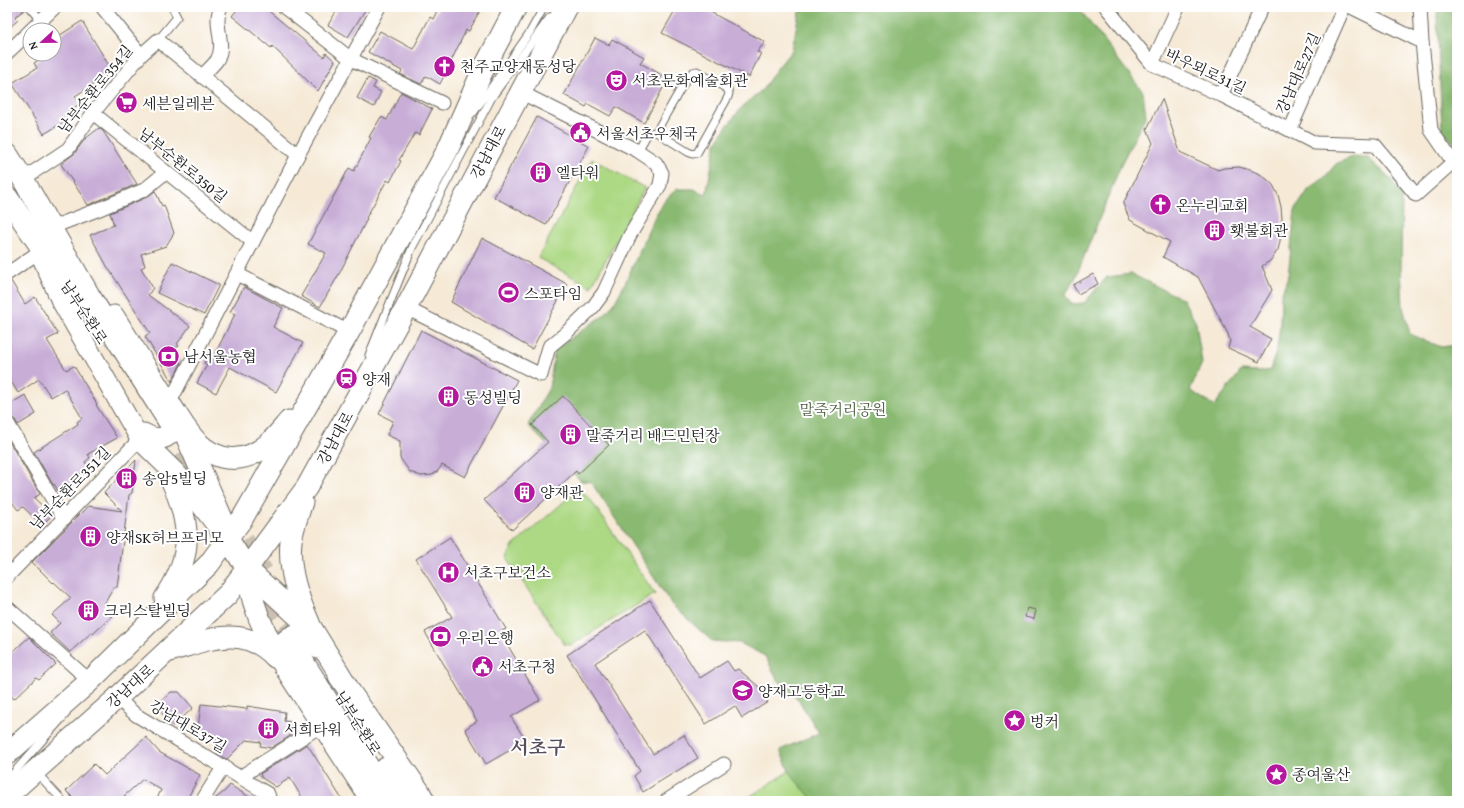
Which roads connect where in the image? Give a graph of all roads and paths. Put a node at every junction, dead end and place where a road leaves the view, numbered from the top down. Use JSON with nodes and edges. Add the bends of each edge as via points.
{"nodes":[{"id":1,"x":30,"y":7,"type":"edge"},
{"id":2,"x":55,"y":7,"type":"edge"},
{"id":3,"x":102,"y":7,"type":"edge"},
{"id":4,"x":172,"y":7,"type":"edge"},
{"id":5,"x":221,"y":7,"type":"edge"},
{"id":6,"x":284,"y":7,"type":"edge"},
{"id":7,"x":379,"y":7,"type":"edge"},
{"id":8,"x":516,"y":7,"type":"edge"},
{"id":9,"x":544,"y":7,"type":"edge"},
{"id":10,"x":1106,"y":7,"type":"edge"},
{"id":11,"x":1178,"y":7,"type":"edge"},
{"id":12,"x":1262,"y":7,"type":"edge"},
{"id":13,"x":1344,"y":7,"type":"edge"},
{"id":14,"x":1351,"y":7,"type":"edge"},
{"id":15,"x":1420,"y":7,"type":"edge"},
{"id":16,"x":560,"y":9,"type":"edge"},
{"id":17,"x":41,"y":20,"type":"joint"},
{"id":18,"x":22,"y":38,"type":"edge"},
{"id":19,"x":158,"y":40,"type":"junction"},
{"id":20,"x":1422,"y":42,"type":"junction"},
{"id":21,"x":7,"y":53,"type":"edge"},
{"id":22,"x":142,"y":54,"type":"junction"},
{"id":23,"x":351,"y":59,"type":"junction"},
{"id":24,"x":1152,"y":64,"type":"junction"},
{"id":25,"x":202,"y":77,"type":"junction"},
{"id":26,"x":520,"y":92,"type":"junction"},
{"id":27,"x":1221,"y":95,"type":"junction"},
{"id":28,"x":442,"y":103,"type":"dead end"},
{"id":29,"x":93,"y":113,"type":"junction"},
{"id":30,"x":1290,"y":130,"type":"junction"},
{"id":31,"x":656,"y":132,"type":"junction"},
{"id":32,"x":447,"y":151,"type":"junction"},
{"id":33,"x":638,"y":151,"type":"junction"},
{"id":34,"x":7,"y":154,"type":"edge"},
{"id":35,"x":298,"y":155,"type":"junction"},
{"id":36,"x":166,"y":172,"type":"junction"},
{"id":37,"x":23,"y":179,"type":"junction"},
{"id":38,"x":7,"y":197,"type":"edge"},
{"id":39,"x":50,"y":228,"type":"junction"},
{"id":40,"x":28,"y":230,"type":"junction"},
{"id":41,"x":253,"y":242,"type":"junction"},
{"id":42,"x":39,"y":252,"type":"junction"},
{"id":43,"x":7,"y":274,"type":"edge"},
{"id":44,"x":237,"y":274,"type":"junction"},
{"id":45,"x":406,"y":308,"type":"junction"},
{"id":46,"x":349,"y":332,"type":"junction"},
{"id":47,"x":320,"y":384,"type":"junction"},
{"id":48,"x":168,"y":415,"type":"junction"},
{"id":49,"x":346,"y":417,"type":"junction"},
{"id":50,"x":7,"y":422,"type":"edge"},
{"id":51,"x":140,"y":439,"type":"junction"},
{"id":52,"x":307,"y":487,"type":"junction"},
{"id":53,"x":64,"y":519,"type":"junction"},
{"id":54,"x":228,"y":539,"type":"junction"},
{"id":55,"x":247,"y":569,"type":"junction"},
{"id":56,"x":7,"y":577,"type":"edge"},
{"id":57,"x":7,"y":607,"type":"edge"},
{"id":58,"x":145,"y":628,"type":"junction"},
{"id":59,"x":301,"y":649,"type":"junction"},
{"id":60,"x":167,"y":652,"type":"junction"},
{"id":61,"x":90,"y":681,"type":"junction"},
{"id":62,"x":347,"y":686,"type":"junction"},
{"id":63,"x":117,"y":698,"type":"junction"},
{"id":64,"x":322,"y":725,"type":"junction"},
{"id":65,"x":7,"y":754,"type":"edge"},
{"id":66,"x":724,"y":764,"type":"dead end"},
{"id":67,"x":224,"y":766,"type":"junction"},
{"id":68,"x":35,"y":771,"type":"junction"},
{"id":69,"x":240,"y":777,"type":"junction"},
{"id":70,"x":7,"y":780,"type":"edge"},
{"id":71,"x":7,"y":796,"type":"edge"},
{"id":72,"x":64,"y":801,"type":"edge"},
{"id":73,"x":202,"y":801,"type":"edge"},
{"id":74,"x":270,"y":801,"type":"edge"},
{"id":75,"x":372,"y":801,"type":"edge"},
{"id":76,"x":390,"y":801,"type":"edge"},
{"id":77,"x":407,"y":801,"type":"edge"},
{"id":78,"x":424,"y":801,"type":"edge"},
{"id":79,"x":666,"y":801,"type":"edge"}],
"edges":[{"from":1,"to":17,"type":"lane"},
{"from":2,"to":17,"type":"street"},
{"from":3,"to":22,"type":"street"},
{"from":4,"to":19,"type":"lane","name":"남부순환로354길","via":[[177,17]]},
{"from":5,"to":25,"type":"street","via":[[218,13],[220,51],[217,60]]},
{"from":6,"to":23,"type":"street"},
{"from":7,"to":23,"type":"street"},
{"from":8,"to":32,"type":"main road","name":"강남대로","via":[[482,72]]},
{"from":9,"to":32,"type":"lane","via":[[530,32]]},
{"from":10,"to":24,"type":"street","name":"바우뫼로31길"},
{"from":11,"to":24,"type":"street"},
{"from":12,"to":27,"type":"street"},
{"from":13,"to":30,"type":"street","name":"강남대로27길"},
{"from":14,"to":20,"type":"street"},
{"from":15,"to":20,"type":"street"},
{"from":16,"to":26,"type":"main road","name":"강남대로"},
{"from":16,"to":49,"type":"lane","via":[[492,97],[412,248]]},
{"from":18,"to":21,"type":"street"},
{"from":19,"to":22,"type":"street","name":"남부순환로354길"},
{"from":19,"to":25,"type":"street"},
{"from":20,"to":30,"type":"street","name":"강남대로27길","via":[[1431,130],[1453,162],[1416,195],[1375,145],[1315,143]]},
{"from":22,"to":29,"type":"street","name":"남부순환로354길"},
{"from":23,"to":28,"type":"street"},
{"from":23,"to":35,"type":"street"},
{"from":24,"to":27,"type":"street","name":"바우뫼로31길"},
{"from":25,"to":35,"type":"street"},
{"from":26,"to":33,"type":"street"},
{"from":26,"to":45,"type":"main road","name":"강남대로"},
{"from":27,"to":30,"type":"street","name":"바우뫼로31길"},
{"from":29,"to":36,"type":"street","name":"남부순환로350길"},
{"from":29,"to":37,"type":"street","name":"남부순환로354길","via":[[68,149]]},
{"from":31,"to":31,"type":"lane","via":[[688,152],[697,153],[728,97],[727,89],[697,72],[692,72]]},
{"from":31,"to":33,"type":"lane","via":[[648,133]]},
{"from":32,"to":46,"type":"main road","name":"강남대로"},
{"from":33,"to":45,"type":"street","via":[[656,163],[662,173],[660,185],[630,235],[604,292],[593,307],[549,347],[541,375]]},
{"from":34,"to":37,"type":"main road","name":"남부순환로"},
{"from":35,"to":41,"type":"street"},
{"from":36,"to":39,"type":"street","via":[[144,190]]},
{"from":36,"to":41,"type":"street","name":"남부순환로350길"},
{"from":37,"to":39,"type":"main road","name":"남부순환로"},
{"from":38,"to":40,"type":"main road","name":"남부순환로"},
{"from":39,"to":48,"type":"main road","name":"남부순환로","via":[[89,295]]},
{"from":40,"to":42,"type":"main road"},
{"from":40,"to":48,"type":"main road","name":"남부순환로","via":[[78,302]]},
{"from":41,"to":44,"type":"street"},
{"from":42,"to":43,"type":"street"},
{"from":42,"to":51,"type":"main road","via":[[60,299]]},
{"from":44,"to":46,"type":"street"},
{"from":44,"to":48,"type":"street"},
{"from":45,"to":49,"type":"main road","name":"강남대로"},
{"from":46,"to":47,"type":"main road","name":"강남대로"},
{"from":47,"to":48,"type":"main road","via":[[268,444],[251,454],[233,459],[207,451]]},
{"from":47,"to":54,"type":"main road","name":"강남대로","via":[[255,498]]},
{"from":48,"to":51,"type":"main road","via":[[176,416],[174,429],[170,434],[157,439],[144,434]]},
{"from":48,"to":54,"type":"main road","via":[[218,507]]},
{"from":49,"to":52,"type":"main road","name":"강남대로"},
{"from":50,"to":53,"type":"street"},
{"from":51,"to":53,"type":"street","name":"남부순환로351길"},
{"from":51,"to":54,"type":"main road","via":[[174,472]]},
{"from":51,"to":58,"type":"main road","via":[[170,477],[180,500],[187,530],[179,575]]},
{"from":52,"to":55,"type":"main road","name":"강남대로"},
{"from":52,"to":59,"type":"main road","via":[[291,540]]},
{"from":53,"to":56,"type":"street","name":"남부순환로351길"},
{"from":54,"to":55,"type":"main road"},
{"from":54,"to":58,"type":"main road","name":"강남대로","via":[[209,564]]},
{"from":55,"to":59,"type":"main road"},
{"from":55,"to":59,"type":"main road","via":[[250,592],[258,618]]},
{"from":55,"to":60,"type":"main road","name":"강남대로","via":[[228,594]]},
{"from":57,"to":61,"type":"street"},
{"from":58,"to":61,"type":"main road","name":"강남대로"},
{"from":59,"to":60,"type":"main road","via":[[264,647],[242,637],[210,639]]},
{"from":59,"to":62,"type":"main road"},
{"from":59,"to":62,"type":"main road","via":[[282,648],[290,637],[297,634],[310,637]]},
{"from":59,"to":64,"type":"main road"},
{"from":59,"to":76,"type":"main road","name":"남부순환로"},
{"from":59,"to":77,"type":"main road","name":"남부순환로"},
{"from":60,"to":63,"type":"main road","name":"강남대로"},
{"from":61,"to":65,"type":"main road","name":"강남대로"},
{"from":61,"to":70,"type":"lane","via":[[62,720]]},
{"from":62,"to":78,"type":"main road"},
{"from":63,"to":67,"type":"street","name":"강남대로37길","via":[[136,715]]},
{"from":63,"to":68,"type":"main road","name":"강남대로"},
{"from":64,"to":69,"type":"street","name":"남부순환로"},
{"from":64,"to":75,"type":"main road"},
{"from":66,"to":79,"type":"street"},
{"from":67,"to":69,"type":"street","name":"강남대로37길"},
{"from":67,"to":73,"type":"street","name":"강남대로37길"},
{"from":68,"to":71,"type":"main road","name":"강남대로"},
{"from":68,"to":72,"type":"lane"},
{"from":69,"to":74,"type":"street","name":"강남대로37길","via":[[268,794]]}]}
